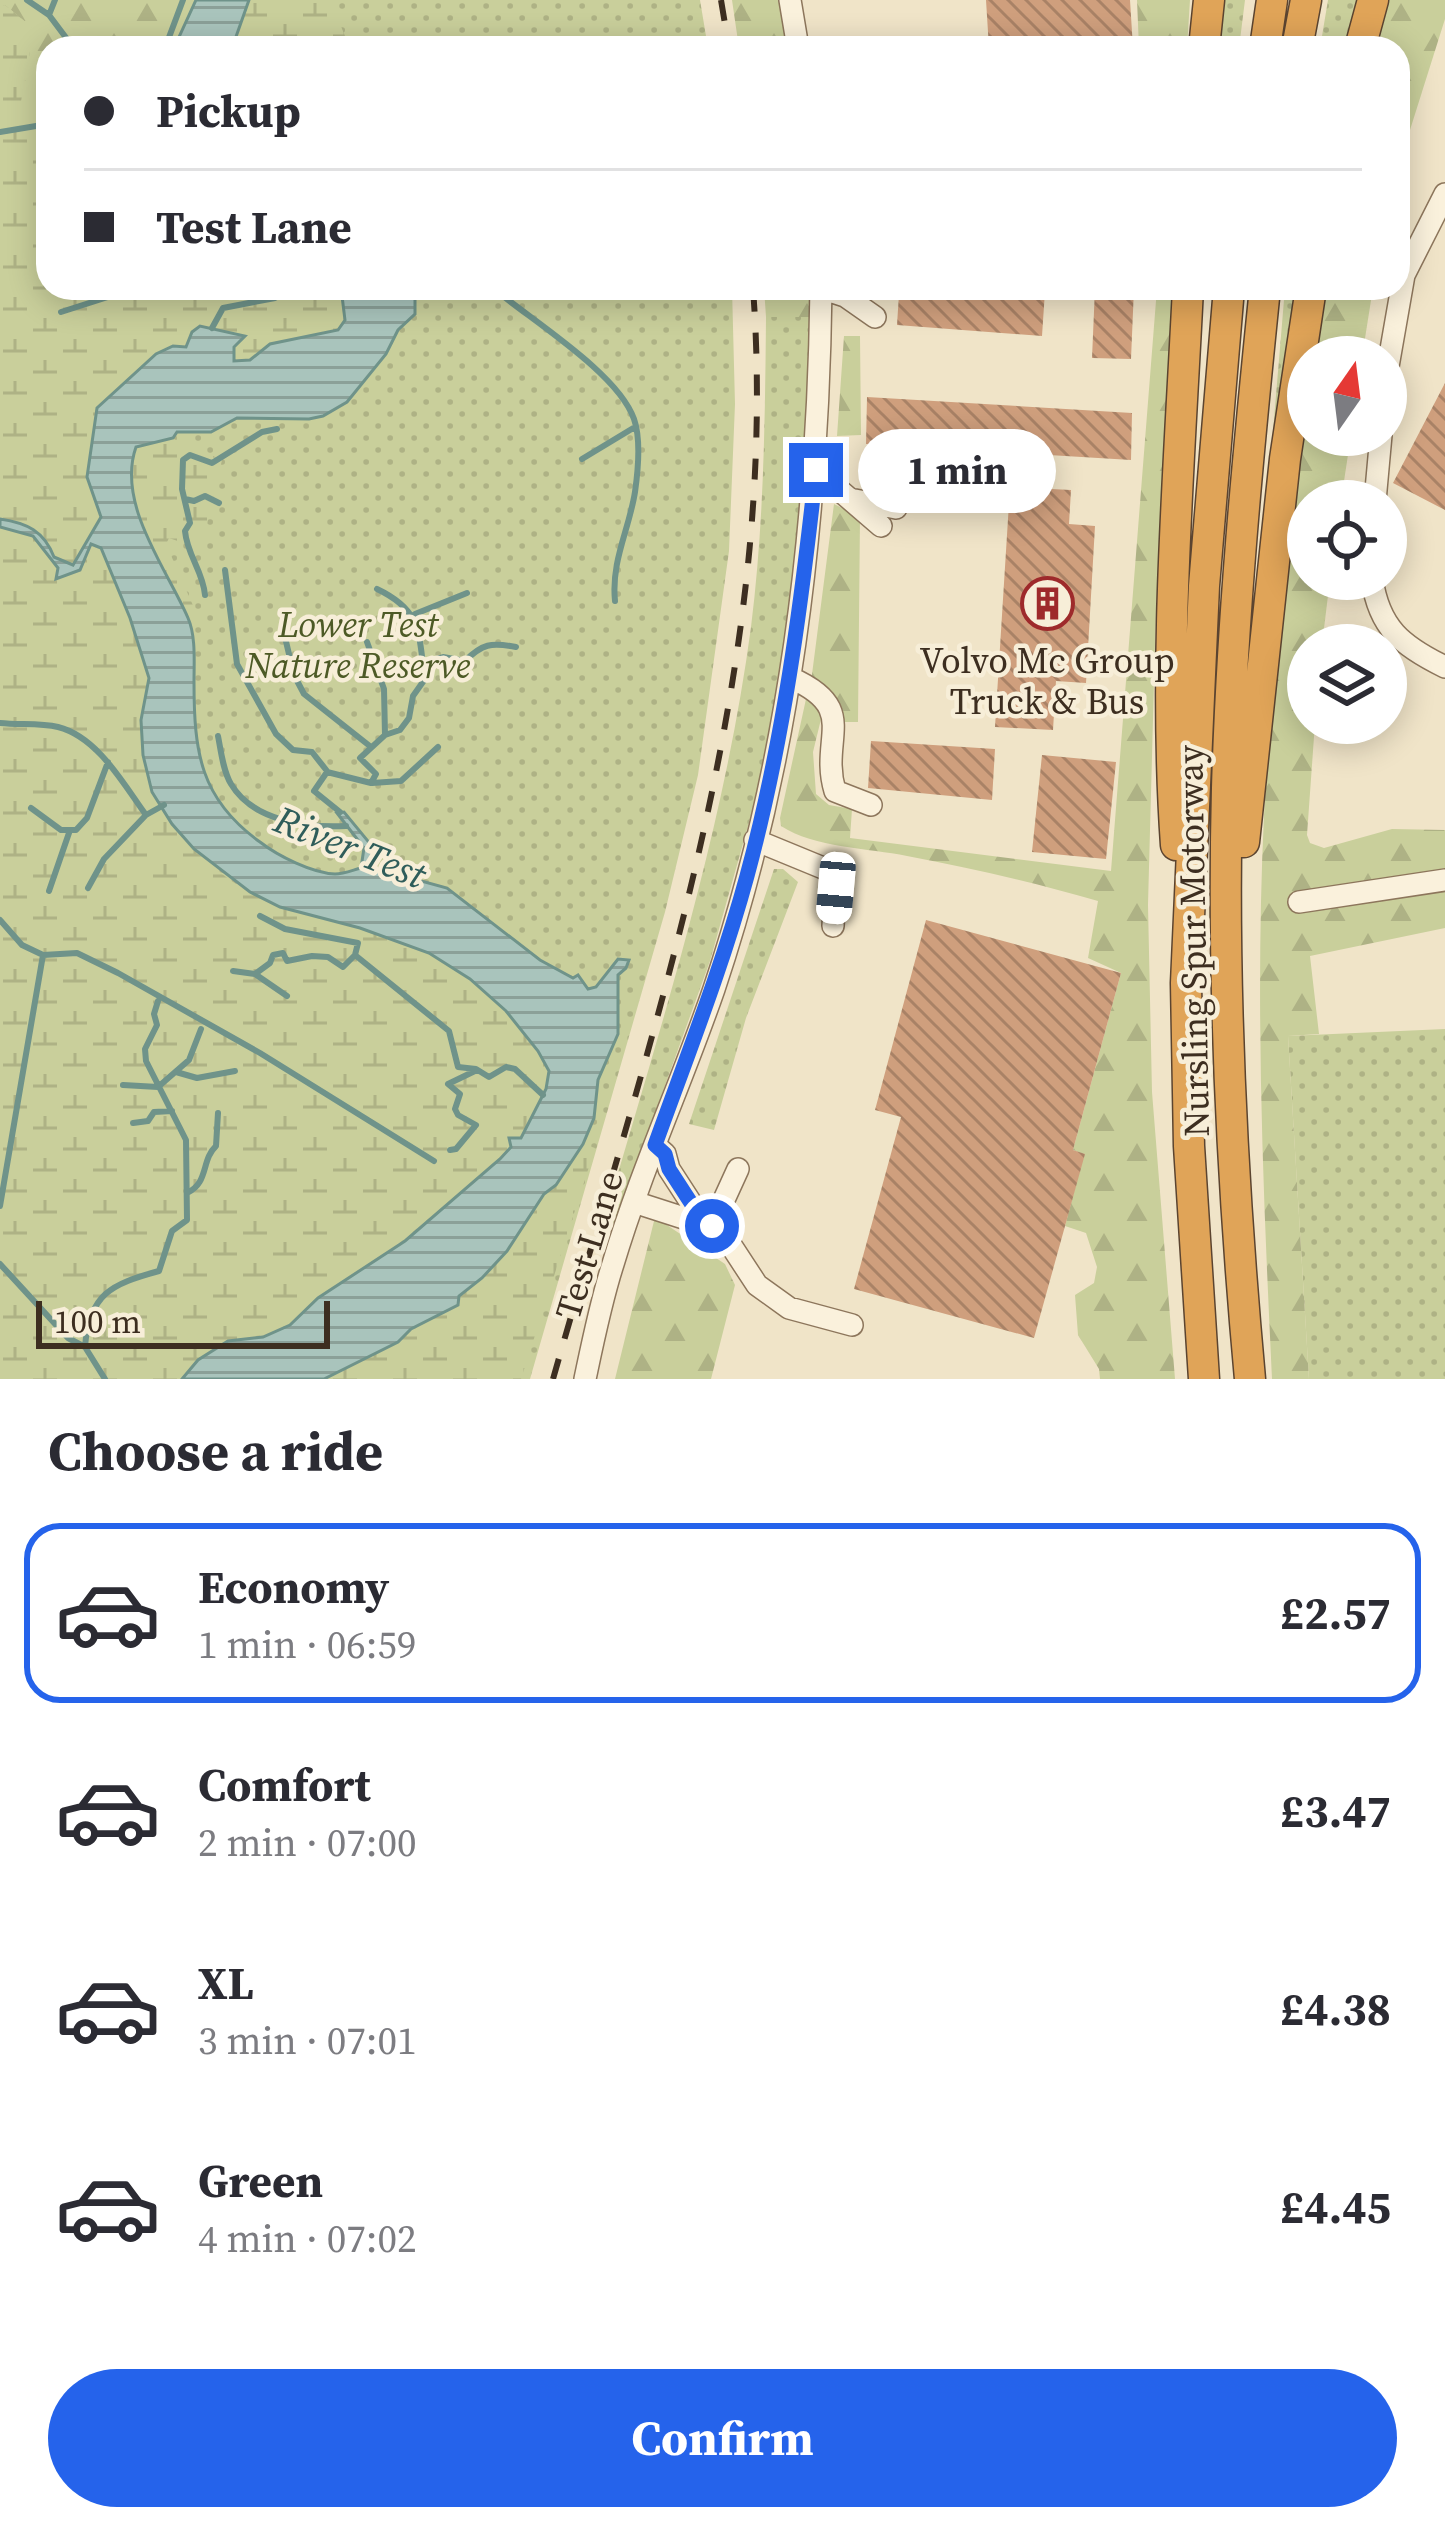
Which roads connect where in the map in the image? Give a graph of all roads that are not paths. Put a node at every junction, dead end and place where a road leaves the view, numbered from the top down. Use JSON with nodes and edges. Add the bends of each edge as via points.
{"nodes":[{"id":1,"x":790,"y":0,"type":"edge"},
{"id":2,"x":1209,"y":0,"type":"edge"},
{"id":3,"x":1272,"y":0,"type":"edge"},
{"id":4,"x":1306,"y":0,"type":"edge"},
{"id":5,"x":1373,"y":0,"type":"edge"},
{"id":6,"x":796,"y":36,"type":"edge"},
{"id":7,"x":1205,"y":36,"type":"edge"},
{"id":8,"x":1267,"y":36,"type":"edge"},
{"id":9,"x":1299,"y":36,"type":"edge"},
{"id":10,"x":1363,"y":36,"type":"edge"},
{"id":11,"x":1445,"y":194,"type":"edge"},
{"id":12,"x":1410,"y":265,"type":"edge"},
{"id":13,"x":821,"y":300,"type":"edge"},
{"id":14,"x":851,"y":300,"type":"edge"},
{"id":15,"x":1188,"y":300,"type":"edge"},
{"id":16,"x":1228,"y":300,"type":"edge"},
{"id":17,"x":1264,"y":300,"type":"edge"},
{"id":18,"x":1309,"y":300,"type":"edge"},
{"id":19,"x":1400,"y":300,"type":"edge"},
{"id":20,"x":875,"y":317,"type":"dead end"},
{"id":21,"x":1394,"y":336,"type":"edge"},
{"id":22,"x":816,"y":470,"type":"junction"},
{"id":23,"x":888,"y":517,"type":"dead end"},
{"id":24,"x":1375,"y":600,"type":"edge"},
{"id":25,"x":1445,"y":667,"type":"edge"},
{"id":26,"x":791,"y":677,"type":"junction"},
{"id":27,"x":871,"y":805,"type":"dead end"},
{"id":28,"x":755,"y":840,"type":"junction"},
{"id":29,"x":1445,"y":880,"type":"edge"},
{"id":30,"x":1298,"y":902,"type":"dead end"},
{"id":31,"x":832,"y":926,"type":"dead end"},
{"id":32,"x":1186,"y":983,"type":"junction"},
{"id":33,"x":1229,"y":989,"type":"junction"},
{"id":34,"x":655,"y":1145,"type":"junction"},
{"id":35,"x":738,"y":1169,"type":"dead end"},
{"id":36,"x":634,"y":1202,"type":"junction"},
{"id":37,"x":708,"y":1225,"type":"junction"},
{"id":38,"x":852,"y":1325,"type":"dead end"},
{"id":39,"x":585,"y":1379,"type":"edge"},
{"id":40,"x":1204,"y":1379,"type":"edge"},
{"id":41,"x":1250,"y":1379,"type":"edge"}],
"edges":[{"from":1,"to":6,"type":"street"},
{"from":2,"to":7,"type":"highway"},
{"from":3,"to":8,"type":"highway"},
{"from":4,"to":9,"type":"highway"},
{"from":5,"to":10,"type":"highway"},
{"from":11,"to":12,"type":"street"},
{"from":13,"to":22,"type":"street","name":"Test Lane"},
{"from":14,"to":20,"type":"street"},
{"from":15,"to":32,"type":"highway","via":[[1173,797]]},
{"from":16,"to":32,"type":"highway","name":"Nursling Spur Motorway","via":[[1204,586]]},
{"from":17,"to":33,"type":"highway","name":"Nursling Spur Motorway","via":[[1234,641]]},
{"from":18,"to":33,"type":"highway","via":[[1282,481]]},
{"from":19,"to":21,"type":"street"},
{"from":22,"to":23,"type":"street","via":[[849,499]]},
{"from":22,"to":26,"type":"street","name":"Test Lane"},
{"from":24,"to":25,"type":"street","via":[[1393,636]]},
{"from":26,"to":27,"type":"street","via":[[832,713],[835,791]]},
{"from":26,"to":28,"type":"street","name":"Test Lane"},
{"from":28,"to":31,"type":"street","via":[[828,870],[836,888]]},
{"from":28,"to":34,"type":"street","name":"Test Lane","via":[[714,989]]},
{"from":29,"to":30,"type":"street"},
{"from":32,"to":40,"type":"highway","name":"Nursling Spur Motorway"},
{"from":33,"to":41,"type":"highway","name":"Nursling Spur Motorway"},
{"from":34,"to":36,"type":"street","name":"Test Lane"},
{"from":34,"to":37,"type":"street"},
{"from":35,"to":37,"type":"street"},
{"from":36,"to":37,"type":"street"},
{"from":36,"to":39,"type":"street","name":"Test Lane"},
{"from":37,"to":38,"type":"street","via":[[721,1229],[757,1285],[789,1308]]}]}
